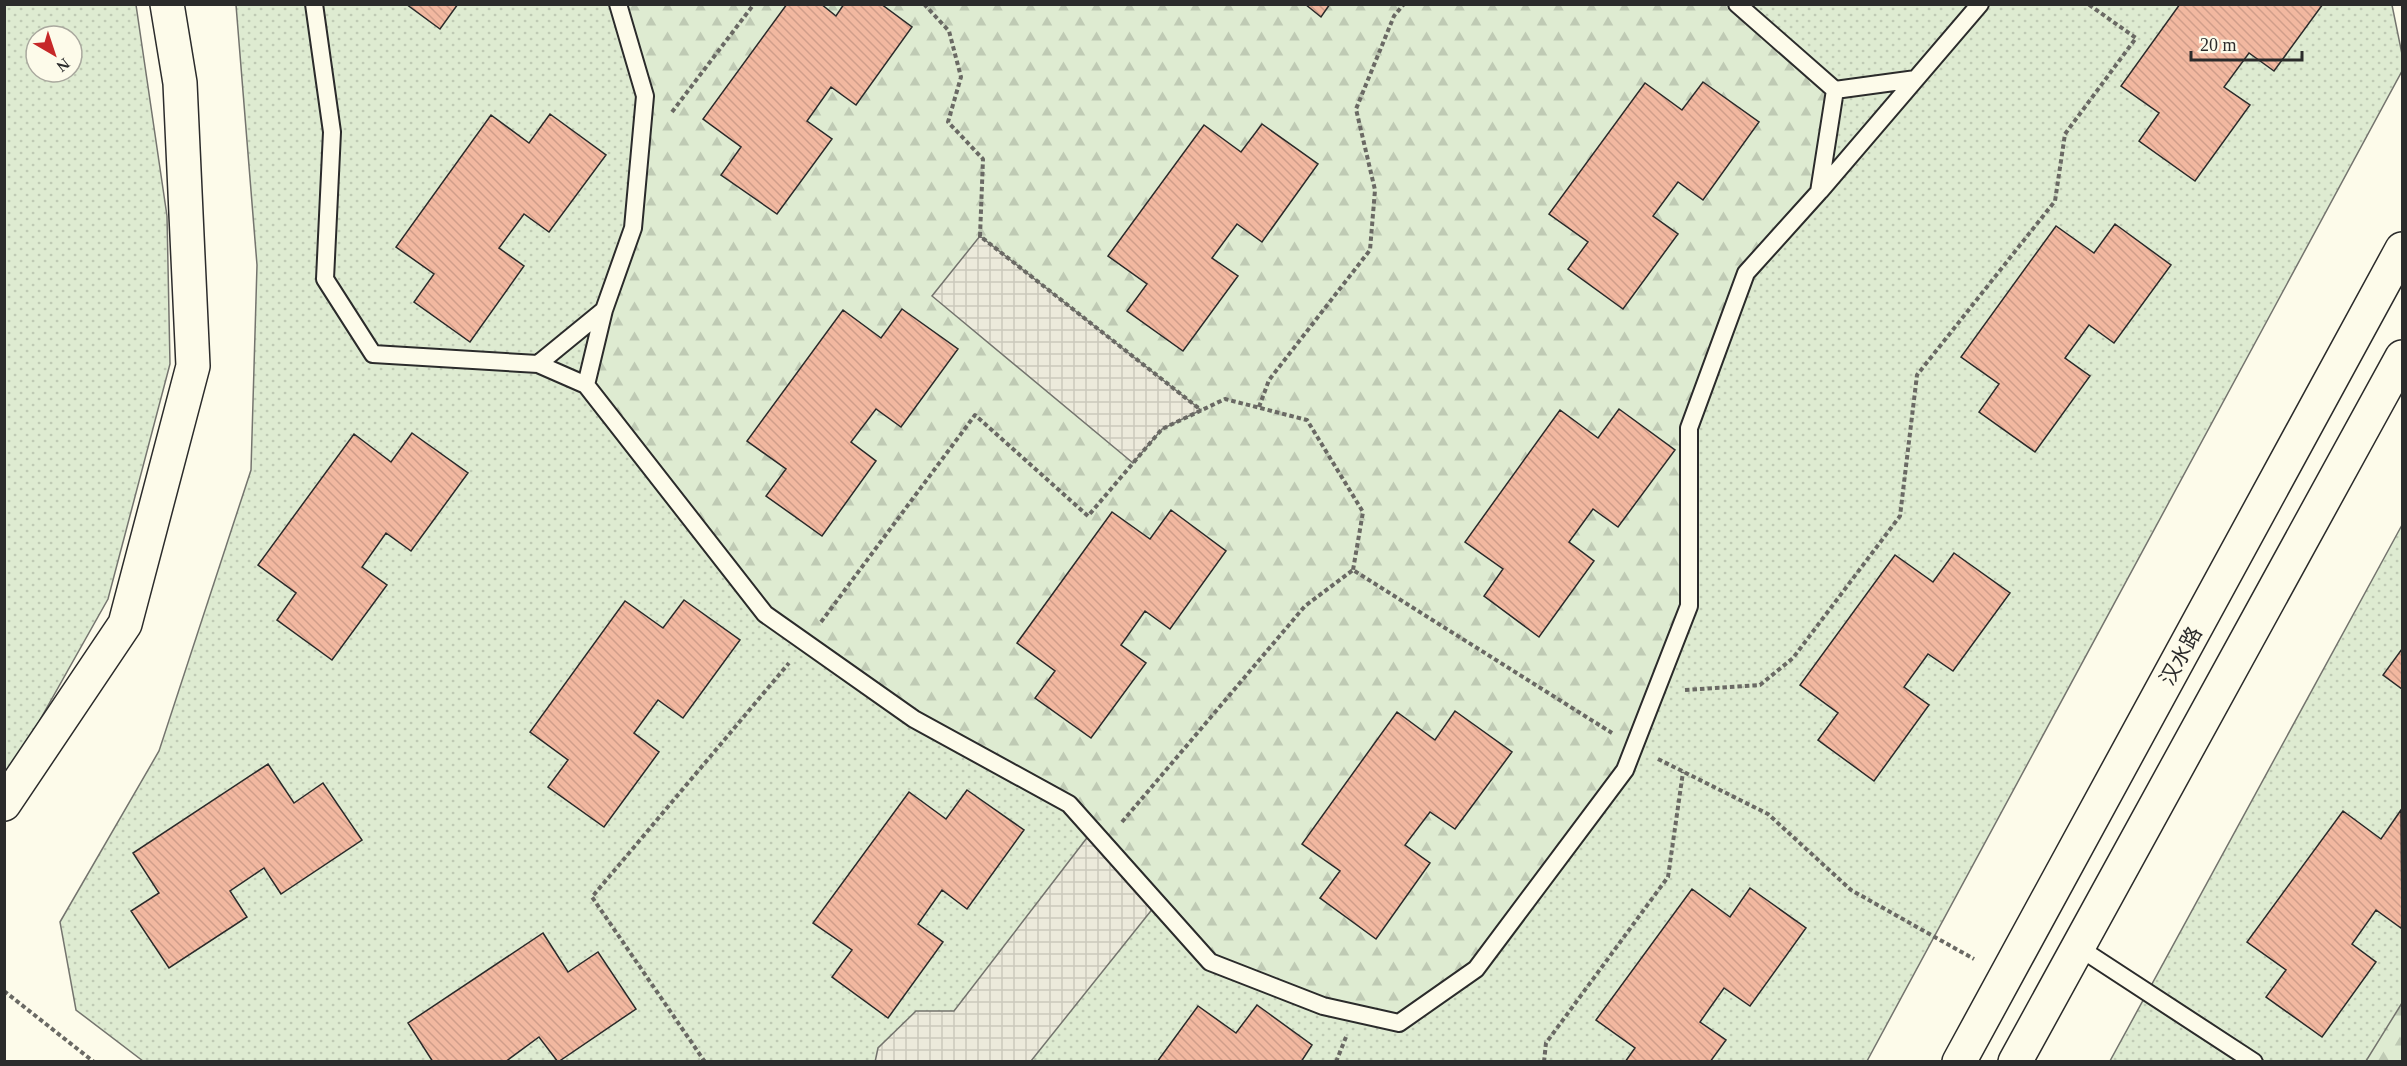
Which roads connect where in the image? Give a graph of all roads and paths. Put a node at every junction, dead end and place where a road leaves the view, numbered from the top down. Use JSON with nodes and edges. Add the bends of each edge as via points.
{"nodes":[{"id":1,"x":167,"y":4,"type":"edge"},
{"id":2,"x":314,"y":4,"type":"edge"},
{"id":3,"x":618,"y":4,"type":"edge"},
{"id":4,"x":753,"y":4,"type":"edge"},
{"id":5,"x":924,"y":4,"type":"edge"},
{"id":6,"x":1404,"y":4,"type":"edge"},
{"id":7,"x":1737,"y":4,"type":"edge"},
{"id":8,"x":1980,"y":4,"type":"edge"},
{"id":9,"x":2088,"y":4,"type":"edge"},
{"id":10,"x":1916,"y":79,"type":"junction"},
{"id":11,"x":1835,"y":90,"type":"junction"},
{"id":12,"x":641,"y":139,"type":"junction"},
{"id":13,"x":1819,"y":192,"type":"junction"},
{"id":14,"x":2403,"y":249,"type":"edge"},
{"id":15,"x":604,"y":310,"type":"junction"},
{"id":16,"x":2403,"y":357,"type":"edge"},
{"id":17,"x":538,"y":363,"type":"junction"},
{"id":18,"x":586,"y":385,"type":"junction"},
{"id":19,"x":1259,"y":407,"type":"junction"},
{"id":20,"x":1201,"y":410,"type":"junction"},
{"id":21,"x":1353,"y":570,"type":"junction"},
{"id":22,"x":806,"y":643,"type":"junction"},
{"id":23,"x":1655,"y":692,"type":"junction"},
{"id":24,"x":1634,"y":747,"type":"junction"},
{"id":25,"x":1683,"y":772,"type":"junction"},
{"id":26,"x":4,"y":804,"type":"edge"},
{"id":27,"x":1104,"y":843,"type":"junction"},
{"id":28,"x":2078,"y":947,"type":"junction"},
{"id":29,"x":2006,"y":976,"type":"junction"},
{"id":30,"x":4,"y":991,"type":"edge"},
{"id":31,"x":94,"y":1062,"type":"edge"},
{"id":32,"x":705,"y":1062,"type":"edge"},
{"id":33,"x":1544,"y":1062,"type":"edge"},
{"id":34,"x":1959,"y":1062,"type":"edge"},
{"id":35,"x":2015,"y":1062,"type":"edge"},
{"id":36,"x":2254,"y":1062,"type":"edge"}],
"edges":[{"from":1,"to":26,"type":"main road","via":[[180,83],[193,366],[126,624]]},
{"from":2,"to":17,"type":"lane","via":[[332,132],[325,279],[373,354]]},
{"from":3,"to":12,"type":"lane","via":[[645,96]]},
{"from":4,"to":12,"type":"path","via":[[673,111]]},
{"from":5,"to":20,"type":"path","via":[[949,31],[961,77],[948,122],[983,159],[980,236]]},
{"from":6,"to":19,"type":"path","via":[[1394,16],[1356,109],[1376,190],[1370,250],[1269,380]]},
{"from":7,"to":11,"type":"lane"},
{"from":8,"to":10,"type":"lane"},
{"from":9,"to":23,"type":"path","via":[[2136,38],[2065,134],[2055,201],[1917,375],[1900,516],[1793,658],[1760,686]]},
{"from":10,"to":11,"type":"lane"},
{"from":10,"to":13,"type":"lane"},
{"from":11,"to":13,"type":"lane"},
{"from":12,"to":15,"type":"lane","via":[[633,228]]},
{"from":13,"to":23,"type":"lane","via":[[1746,273],[1689,428],[1689,606]]},
{"from":14,"to":29,"type":"main road","name":"汉水路"},
{"from":15,"to":17,"type":"lane"},
{"from":15,"to":18,"type":"lane"},
{"from":16,"to":28,"type":"main road"},
{"from":17,"to":18,"type":"lane"},
{"from":18,"to":22,"type":"lane","via":[[765,614]]},
{"from":19,"to":20,"type":"path","via":[[1225,399]]},
{"from":19,"to":21,"type":"path","via":[[1307,420],[1363,512]]},
{"from":20,"to":22,"type":"path","via":[[1162,429],[1088,516],[975,415]]},
{"from":21,"to":24,"type":"path"},
{"from":21,"to":27,"type":"path","via":[[1305,606]]},
{"from":22,"to":27,"type":"lane","via":[[914,719],[1070,804]]},
{"from":22,"to":32,"type":"path","via":[[592,897]]},
{"from":23,"to":24,"type":"lane"},
{"from":24,"to":25,"type":"path"},
{"from":24,"to":27,"type":"lane","via":[[1625,770],[1476,969],[1399,1023],[1323,1006],[1210,962]]},
{"from":25,"to":29,"type":"path","via":[[1768,814],[1851,890]]},
{"from":25,"to":33,"type":"path","via":[[1668,878],[1546,1043]]},
{"from":28,"to":35,"type":"main road"},
{"from":28,"to":36,"type":"lane"},
{"from":29,"to":34,"type":"main road","name":"汉水路"},
{"from":30,"to":31,"type":"path"}]}
